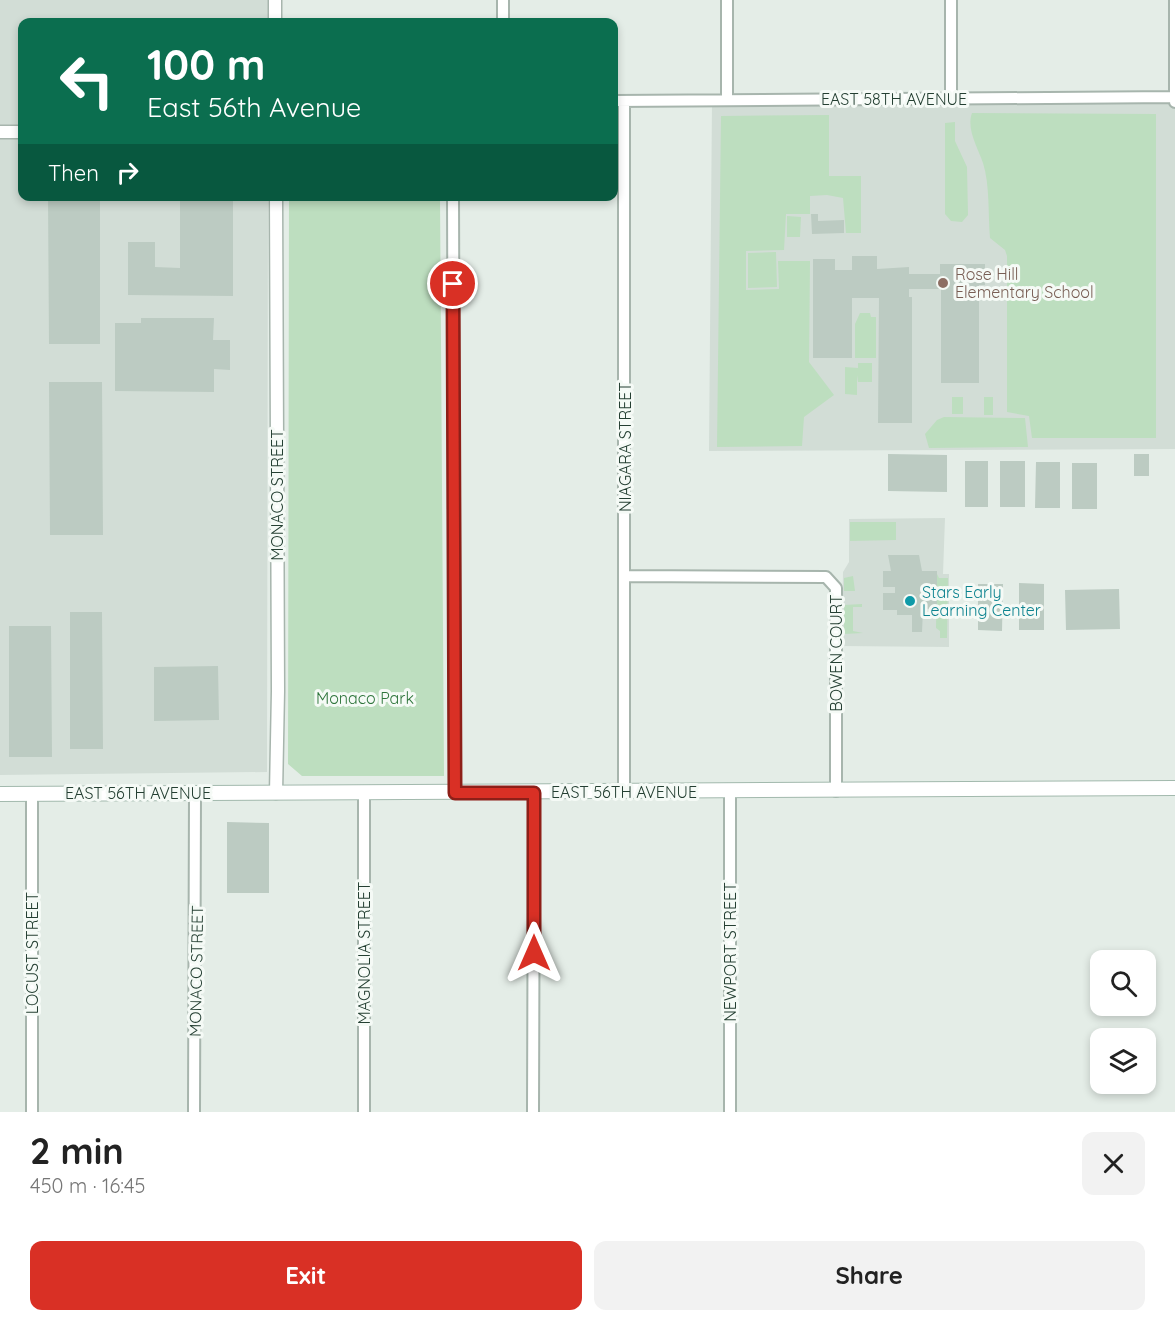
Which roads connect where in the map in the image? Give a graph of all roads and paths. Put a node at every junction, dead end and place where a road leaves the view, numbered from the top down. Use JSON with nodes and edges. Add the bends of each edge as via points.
{"nodes":[{"id":1,"x":275,"y":0,"type":"edge"},
{"id":2,"x":503,"y":0,"type":"edge"},
{"id":3,"x":727,"y":0,"type":"edge"},
{"id":4,"x":951,"y":0,"type":"edge"},
{"id":5,"x":1174,"y":0,"type":"edge"},
{"id":6,"x":275,"y":18,"type":"edge"},
{"id":7,"x":503,"y":18,"type":"edge"},
{"id":8,"x":1175,"y":97,"type":"edge"},
{"id":9,"x":951,"y":99,"type":"junction"},
{"id":10,"x":727,"y":100,"type":"junction"},
{"id":11,"x":619,"y":101,"type":"edge"},
{"id":12,"x":1175,"y":102,"type":"edge"},
{"id":13,"x":0,"y":132,"type":"edge"},
{"id":14,"x":18,"y":132,"type":"edge"},
{"id":15,"x":276,"y":201,"type":"edge"},
{"id":16,"x":453,"y":201,"type":"edge"},
{"id":17,"x":625,"y":576,"type":"junction"},
{"id":18,"x":1175,"y":788,"type":"edge"},
{"id":19,"x":836,"y":790,"type":"junction"},
{"id":20,"x":730,"y":791,"type":"junction"},
{"id":21,"x":624,"y":792,"type":"junction"},
{"id":22,"x":32,"y":793,"type":"junction"},
{"id":23,"x":195,"y":793,"type":"junction"},
{"id":24,"x":276,"y":793,"type":"junction"},
{"id":25,"x":364,"y":793,"type":"junction"},
{"id":26,"x":455,"y":793,"type":"junction"},
{"id":27,"x":534,"y":793,"type":"junction"},
{"id":28,"x":0,"y":794,"type":"edge"},
{"id":29,"x":32,"y":1112,"type":"edge"},
{"id":30,"x":194,"y":1112,"type":"edge"},
{"id":31,"x":364,"y":1112,"type":"edge"},
{"id":32,"x":533,"y":1112,"type":"edge"},
{"id":33,"x":730,"y":1112,"type":"edge"}],
"edges":[{"from":1,"to":6,"type":"street"},
{"from":2,"to":7,"type":"street"},
{"from":3,"to":10,"type":"street"},
{"from":4,"to":9,"type":"street"},
{"from":5,"to":8,"type":"street"},
{"from":8,"to":9,"type":"street","name":"EAST 58TH AVENUE"},
{"from":8,"to":12,"type":"street"},
{"from":9,"to":10,"type":"street","name":"EAST 58TH AVENUE"},
{"from":10,"to":11,"type":"street","name":"EAST 58TH AVENUE"},
{"from":11,"to":17,"type":"street","name":"NIAGARA STREET"},
{"from":13,"to":14,"type":"street"},
{"from":15,"to":24,"type":"street","name":"MONACO STREET"},
{"from":16,"to":26,"type":"street"},
{"from":17,"to":19,"type":"street","name":"BOWEN COURT","via":[[826,577],[832,581],[836,588]]},
{"from":17,"to":21,"type":"street","name":"NIAGARA STREET"},
{"from":18,"to":19,"type":"main road","name":"EAST 56TH AVENUE"},
{"from":19,"to":20,"type":"main road","name":"EAST 56TH AVENUE"},
{"from":20,"to":21,"type":"main road","name":"EAST 56TH AVENUE"},
{"from":20,"to":33,"type":"street","name":"NEWPORT STREET"},
{"from":21,"to":27,"type":"main road","name":"EAST 56TH AVENUE"},
{"from":22,"to":23,"type":"main road","name":"EAST 56TH AVENUE"},
{"from":22,"to":28,"type":"main road","name":"EAST 56TH AVENUE"},
{"from":22,"to":29,"type":"street","name":"LOCUST STREET"},
{"from":23,"to":24,"type":"main road","name":"EAST 56TH AVENUE"},
{"from":23,"to":30,"type":"street","name":"MONACO STREET"},
{"from":24,"to":25,"type":"main road","name":"EAST 56TH AVENUE"},
{"from":25,"to":26,"type":"main road","name":"EAST 56TH AVENUE"},
{"from":25,"to":31,"type":"street","name":"MAGNOLIA STREET"},
{"from":26,"to":27,"type":"main road","name":"EAST 56TH AVENUE"},
{"from":27,"to":32,"type":"street"}]}
